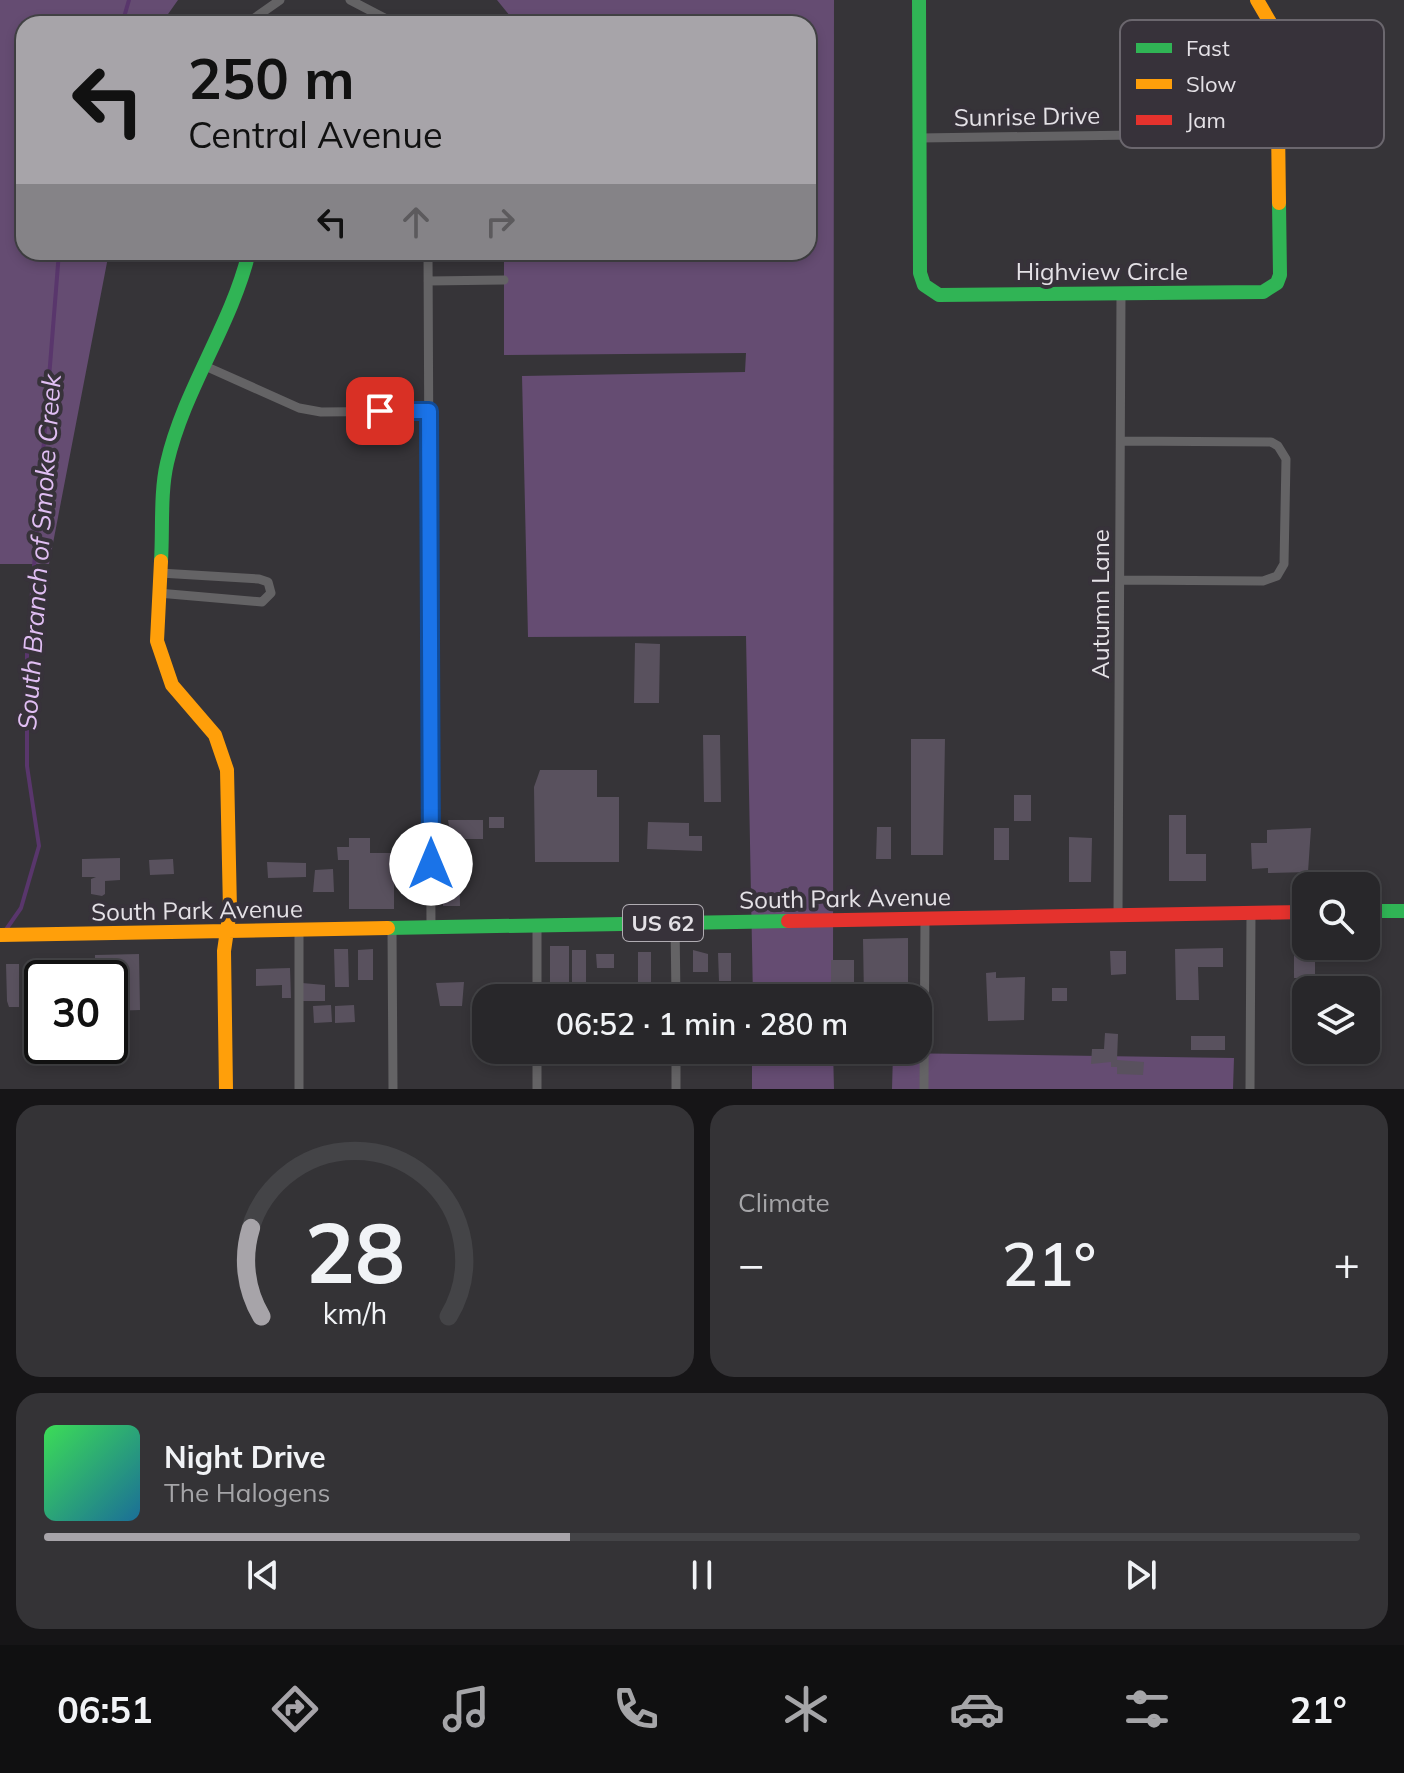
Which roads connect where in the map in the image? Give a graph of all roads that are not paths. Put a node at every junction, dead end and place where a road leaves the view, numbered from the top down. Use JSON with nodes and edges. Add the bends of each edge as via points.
{"nodes":[{"id":1,"x":280,"y":0,"type":"edge"},
{"id":2,"x":350,"y":0,"type":"edge"},
{"id":3,"x":919,"y":0,"type":"edge"},
{"id":4,"x":1257,"y":0,"type":"edge"},
{"id":5,"x":257,"y":16,"type":"edge"},
{"id":6,"x":381,"y":16,"type":"edge"},
{"id":7,"x":1267,"y":20,"type":"edge"},
{"id":8,"x":1120,"y":135,"type":"edge"},
{"id":9,"x":919,"y":138,"type":"junction"},
{"id":10,"x":1279,"y":148,"type":"edge"},
{"id":11,"x":247,"y":260,"type":"edge"},
{"id":12,"x":428,"y":260,"type":"edge"},
{"id":13,"x":504,"y":280,"type":"dead end"},
{"id":14,"x":428,"y":281,"type":"junction"},
{"id":15,"x":1121,"y":293,"type":"junction"},
{"id":16,"x":205,"y":366,"type":"junction"},
{"id":17,"x":429,"y":411,"type":"junction"},
{"id":18,"x":1121,"y":441,"type":"junction"},
{"id":19,"x":160,"y":573,"type":"junction"},
{"id":20,"x":1120,"y":580,"type":"junction"},
{"id":21,"x":158,"y":593,"type":"junction"},
{"id":22,"x":1380,"y":911,"type":"edge"},
{"id":23,"x":1404,"y":911,"type":"edge"},
{"id":24,"x":1292,"y":912,"type":"edge"},
{"id":25,"x":1251,"y":913,"type":"junction"},
{"id":26,"x":1118,"y":916,"type":"junction"},
{"id":27,"x":925,"y":919,"type":"junction"},
{"id":28,"x":675,"y":923,"type":"junction"},
{"id":29,"x":537,"y":925,"type":"junction"},
{"id":30,"x":431,"y":928,"type":"junction"},
{"id":31,"x":392,"y":929,"type":"junction"},
{"id":32,"x":228,"y":931,"type":"junction"},
{"id":33,"x":299,"y":931,"type":"junction"},
{"id":34,"x":0,"y":935,"type":"edge"},
{"id":35,"x":537,"y":984,"type":"edge"},
{"id":36,"x":676,"y":984,"type":"edge"},
{"id":37,"x":537,"y":1064,"type":"edge"},
{"id":38,"x":676,"y":1064,"type":"edge"},
{"id":39,"x":226,"y":1089,"type":"edge"},
{"id":40,"x":299,"y":1089,"type":"edge"},
{"id":41,"x":393,"y":1089,"type":"edge"},
{"id":42,"x":537,"y":1089,"type":"edge"},
{"id":43,"x":676,"y":1089,"type":"edge"},
{"id":44,"x":924,"y":1089,"type":"edge"},
{"id":45,"x":1250,"y":1089,"type":"edge"}],
"edges":[{"from":1,"to":5,"type":"street"},
{"from":2,"to":6,"type":"street"},
{"from":3,"to":9,"type":"street","name":"Highview Circle"},
{"from":4,"to":7,"type":"street","name":"Highview Circle"},
{"from":8,"to":9,"type":"street","name":"Sunrise Drive"},
{"from":9,"to":15,"type":"street","name":"Highview Circle","via":[[920,273],[930,291]]},
{"from":10,"to":15,"type":"street","name":"Highview Circle","via":[[1277,283],[1263,292]]},
{"from":11,"to":16,"type":"street","via":[[239,293]]},
{"from":12,"to":14,"type":"street"},
{"from":13,"to":14,"type":"street"},
{"from":14,"to":17,"type":"street"},
{"from":15,"to":18,"type":"street","name":"Autumn Lane"},
{"from":16,"to":17,"type":"street","via":[[299,408]]},
{"from":16,"to":19,"type":"street","via":[[166,465]]},
{"from":17,"to":30,"type":"street"},
{"from":18,"to":20,"type":"street","name":"Autumn Lane"},
{"from":18,"to":20,"type":"street","via":[[1271,442],[1286,459],[1284,564],[1277,576],[1263,581]]},
{"from":19,"to":21,"type":"street"},
{"from":19,"to":21,"type":"street","via":[[259,579],[268,582],[271,593],[262,602]]},
{"from":20,"to":26,"type":"street","name":"Autumn Lane"},
{"from":21,"to":32,"type":"street","via":[[157,641],[164,669],[215,735],[227,770]]},
{"from":22,"to":23,"type":"street"},
{"from":24,"to":25,"type":"street","name":"South Park Avenue","number":"US 62"},
{"from":25,"to":26,"type":"street","name":"South Park Avenue","number":"US 62"},
{"from":25,"to":45,"type":"street"},
{"from":26,"to":27,"type":"street","name":"South Park Avenue","number":"US 62"},
{"from":27,"to":28,"type":"street","name":"South Park Avenue","number":"US 62"},
{"from":27,"to":44,"type":"street"},
{"from":28,"to":29,"type":"street","name":"South Park Avenue","number":"US 62"},
{"from":28,"to":36,"type":"street"},
{"from":29,"to":30,"type":"street","name":"South Park Avenue","number":"US 62"},
{"from":29,"to":35,"type":"street"},
{"from":30,"to":31,"type":"street","name":"South Park Avenue","number":"US 62"},
{"from":31,"to":33,"type":"street","name":"South Park Avenue","number":"US 62"},
{"from":31,"to":41,"type":"street"},
{"from":32,"to":33,"type":"street","name":"South Park Avenue","number":"US 62"},
{"from":32,"to":34,"type":"street","name":"South Park Avenue","number":"US 62"},
{"from":32,"to":39,"type":"street"},
{"from":33,"to":40,"type":"street"},
{"from":37,"to":42,"type":"street"},
{"from":38,"to":43,"type":"street"}]}
